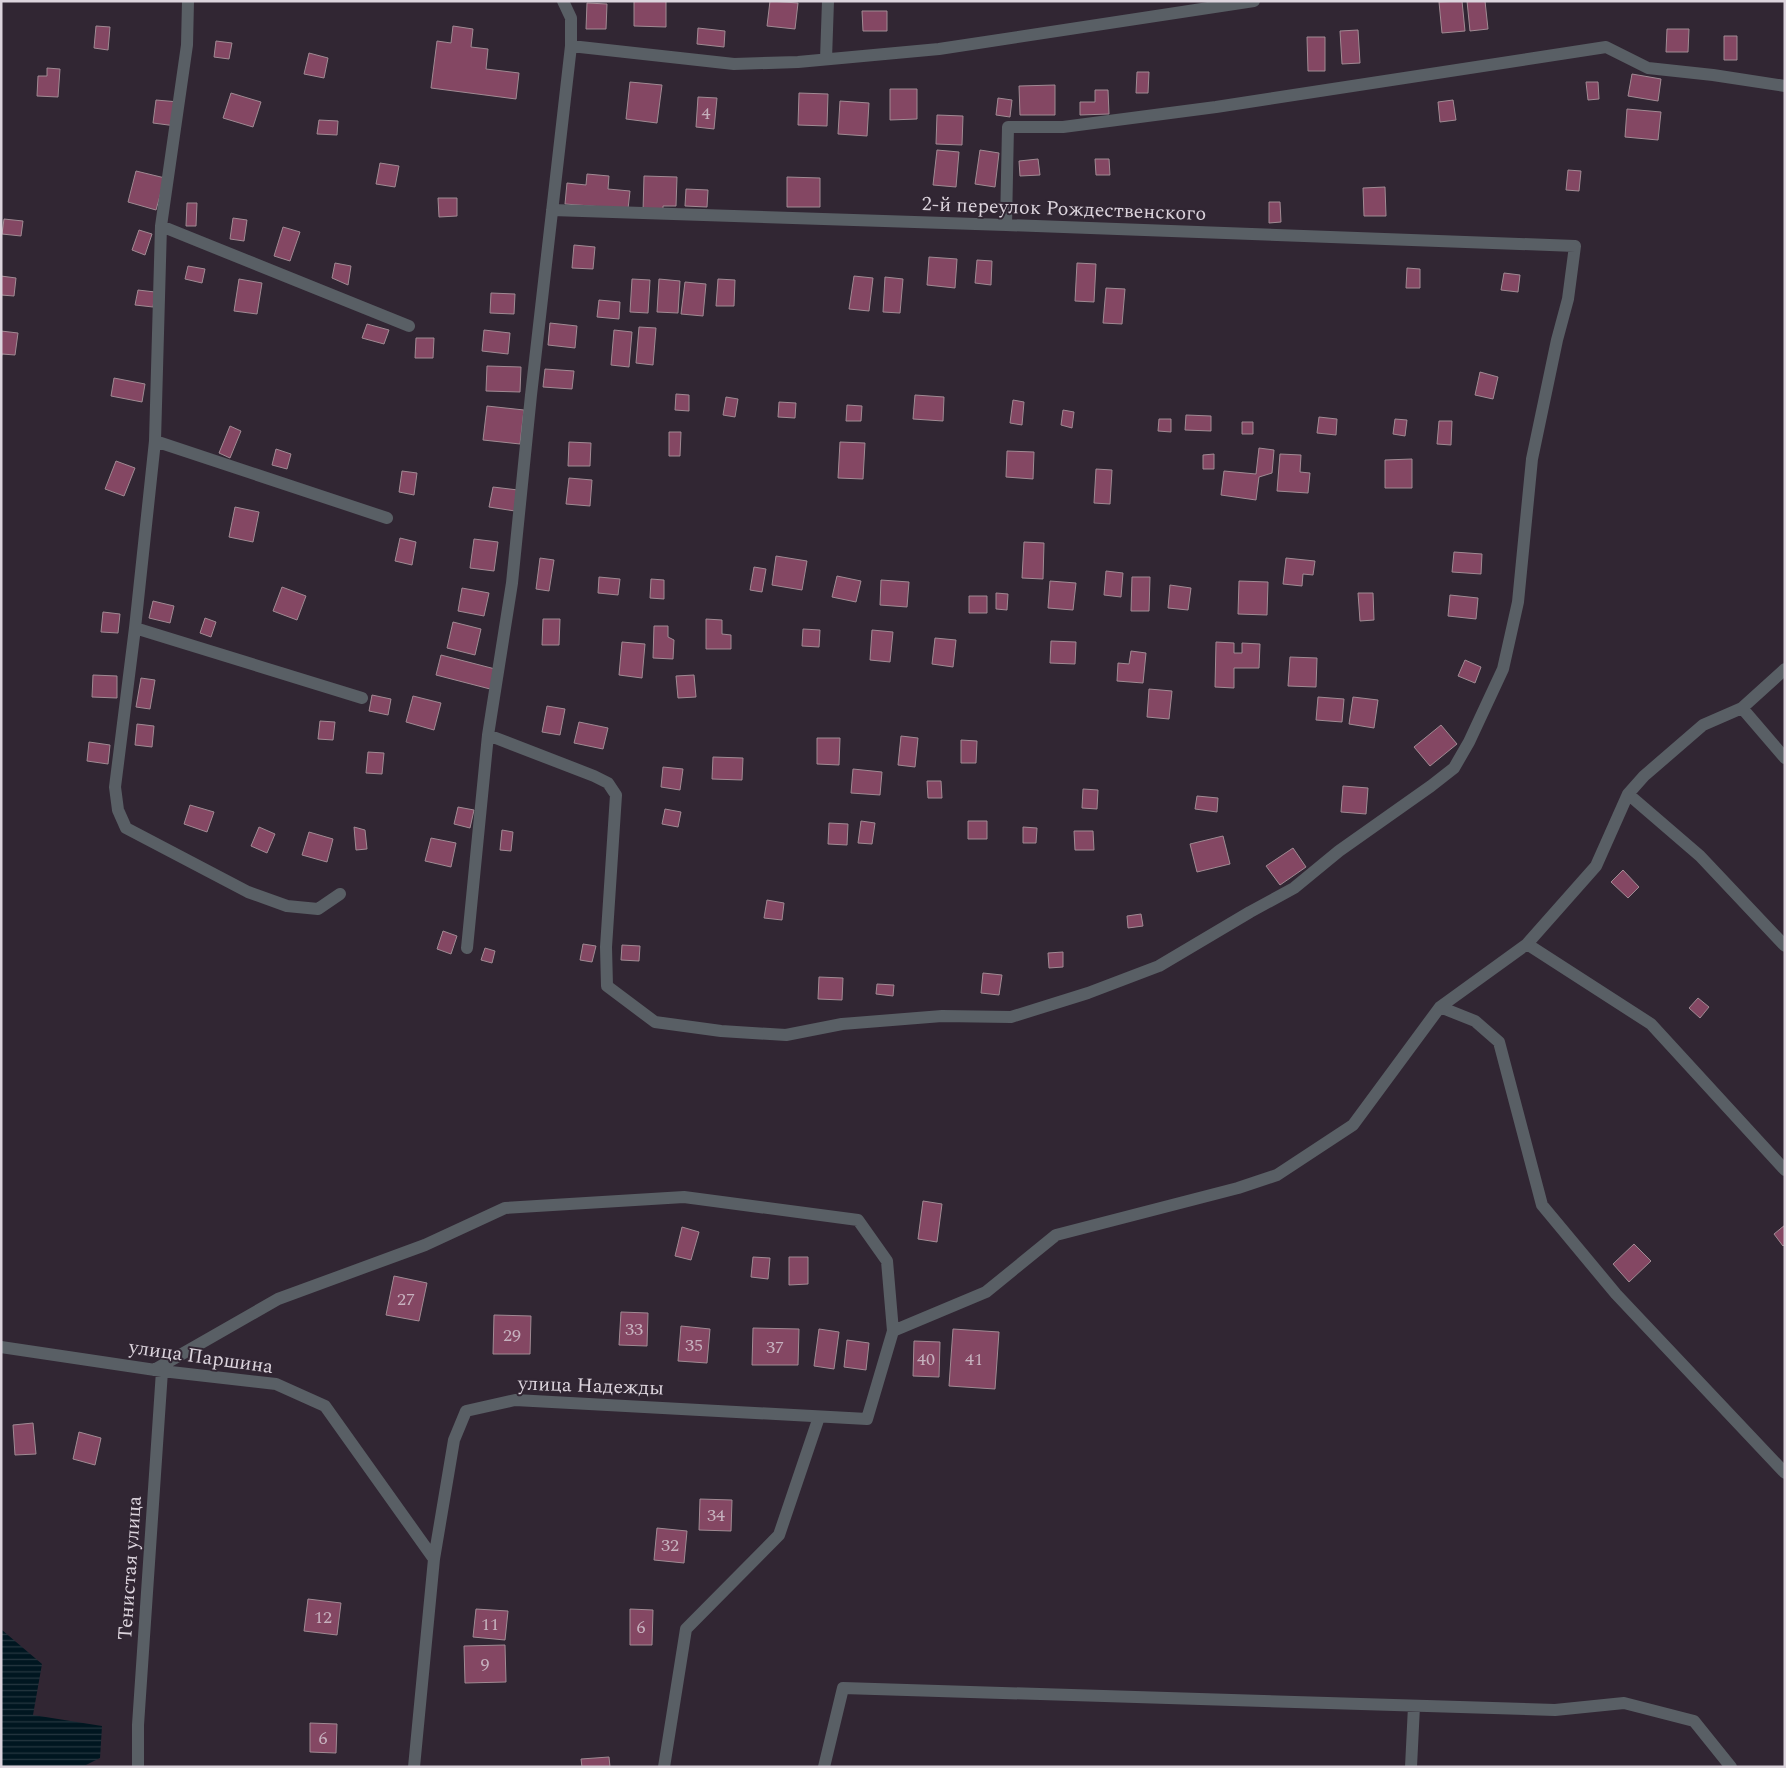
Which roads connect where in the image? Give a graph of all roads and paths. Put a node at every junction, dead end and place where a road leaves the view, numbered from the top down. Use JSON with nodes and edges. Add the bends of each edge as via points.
{"nodes":[{"id":1,"x":188,"y":1,"type":"edge"},
{"id":2,"x":563,"y":1,"type":"edge"},
{"id":3,"x":828,"y":1,"type":"edge"},
{"id":4,"x":1254,"y":1,"type":"edge"},
{"id":5,"x":571,"y":46,"type":"junction"},
{"id":6,"x":826,"y":60,"type":"junction"},
{"id":7,"x":1785,"y":86,"type":"edge"},
{"id":8,"x":552,"y":210,"type":"junction"},
{"id":9,"x":1006,"y":225,"type":"junction"},
{"id":10,"x":161,"y":226,"type":"junction"},
{"id":11,"x":409,"y":326,"type":"dead end"},
{"id":12,"x":155,"y":441,"type":"junction"},
{"id":13,"x":386,"y":518,"type":"dead end"},
{"id":14,"x":135,"y":628,"type":"junction"},
{"id":15,"x":1785,"y":669,"type":"edge"},
{"id":16,"x":362,"y":698,"type":"dead end"},
{"id":17,"x":1742,"y":708,"type":"junction"},
{"id":18,"x":488,"y":735,"type":"junction"},
{"id":19,"x":1785,"y":758,"type":"edge"},
{"id":20,"x":1628,"y":794,"type":"junction"},
{"id":21,"x":340,"y":894,"type":"dead end"},
{"id":22,"x":1527,"y":944,"type":"junction"},
{"id":23,"x":1785,"y":946,"type":"edge"},
{"id":24,"x":467,"y":948,"type":"dead end"},
{"id":25,"x":1440,"y":1007,"type":"junction"},
{"id":26,"x":1785,"y":1170,"type":"edge"},
{"id":27,"x":892,"y":1331,"type":"junction"},
{"id":28,"x":1,"y":1347,"type":"edge"},
{"id":29,"x":158,"y":1371,"type":"junction"},
{"id":30,"x":819,"y":1417,"type":"junction"},
{"id":31,"x":1785,"y":1473,"type":"edge"},
{"id":32,"x":434,"y":1560,"type":"junction"},
{"id":33,"x":1414,"y":1706,"type":"junction"},
{"id":34,"x":138,"y":1767,"type":"edge"},
{"id":35,"x":414,"y":1767,"type":"edge"},
{"id":36,"x":664,"y":1767,"type":"edge"},
{"id":37,"x":824,"y":1767,"type":"edge"},
{"id":38,"x":1411,"y":1767,"type":"edge"},
{"id":39,"x":1731,"y":1767,"type":"edge"}],
"edges":[{"from":1,"to":10,"type":"street","via":[[187,45]]},
{"from":2,"to":5,"type":"street","via":[[571,18]]},
{"from":3,"to":6,"type":"street"},
{"from":4,"to":6,"type":"street","via":[[939,49]]},
{"from":5,"to":6,"type":"street","via":[[734,64]]},
{"from":5,"to":8,"type":"street"},
{"from":7,"to":9,"type":"street","via":[[1648,68],[1606,47],[1187,111],[1063,127],[1008,127]]},
{"from":8,"to":9,"type":"street","name":"2-й переулок Рождественского"},
{"from":8,"to":18,"type":"street","via":[[512,583]]},
{"from":9,"to":18,"type":"street","name":"2-й переулок Рождественского","via":[[1575,246],[1568,299],[1532,458],[1518,602],[1503,669],[1454,768],[1339,851],[1294,888],[1159,966],[1011,1017],[942,1016],[842,1024],[786,1035],[655,1022],[607,986],[606,947],[616,795],[608,784],[594,776]]},
{"from":10,"to":11,"type":"street"},
{"from":10,"to":12,"type":"street"},
{"from":12,"to":13,"type":"street"},
{"from":12,"to":14,"type":"street"},
{"from":14,"to":16,"type":"street"},
{"from":14,"to":21,"type":"street","via":[[115,786],[118,810],[126,828],[248,892],[287,906],[318,909]]},
{"from":15,"to":17,"type":"street"},
{"from":17,"to":19,"type":"street"},
{"from":17,"to":20,"type":"street","via":[[1703,725]]},
{"from":18,"to":24,"type":"street"},
{"from":20,"to":22,"type":"street","via":[[1596,866]]},
{"from":20,"to":23,"type":"street","via":[[1700,856]]},
{"from":22,"to":25,"type":"street"},
{"from":22,"to":26,"type":"street","via":[[1651,1024]]},
{"from":25,"to":27,"type":"street","via":[[1353,1125],[1278,1176],[1056,1235],[986,1292]]},
{"from":25,"to":31,"type":"street","via":[[1475,1021],[1499,1042],[1542,1204],[1616,1294]]},
{"from":27,"to":29,"type":"street","via":[[887,1261],[858,1220],[684,1198],[505,1208],[425,1245],[278,1299]]},
{"from":27,"to":30,"type":"street","name":"улица Надежды","via":[[867,1419]]},
{"from":28,"to":29,"type":"street","name":"улица Паршина"},
{"from":29,"to":32,"type":"street","name":"улица Паршина","via":[[276,1384],[325,1406]]},
{"from":29,"to":34,"type":"street","name":"Тенистая улица"},
{"from":30,"to":32,"type":"street","name":"улица Надежды","via":[[516,1400],[466,1411],[454,1440]]},
{"from":30,"to":36,"type":"street","via":[[779,1535],[686,1629]]},
{"from":32,"to":35,"type":"street","name":"улица Надежды"},
{"from":33,"to":37,"type":"street","via":[[843,1688]]},
{"from":33,"to":38,"type":"street"},
{"from":33,"to":39,"type":"street","via":[[1555,1710],[1624,1703],[1694,1721]]}]}
